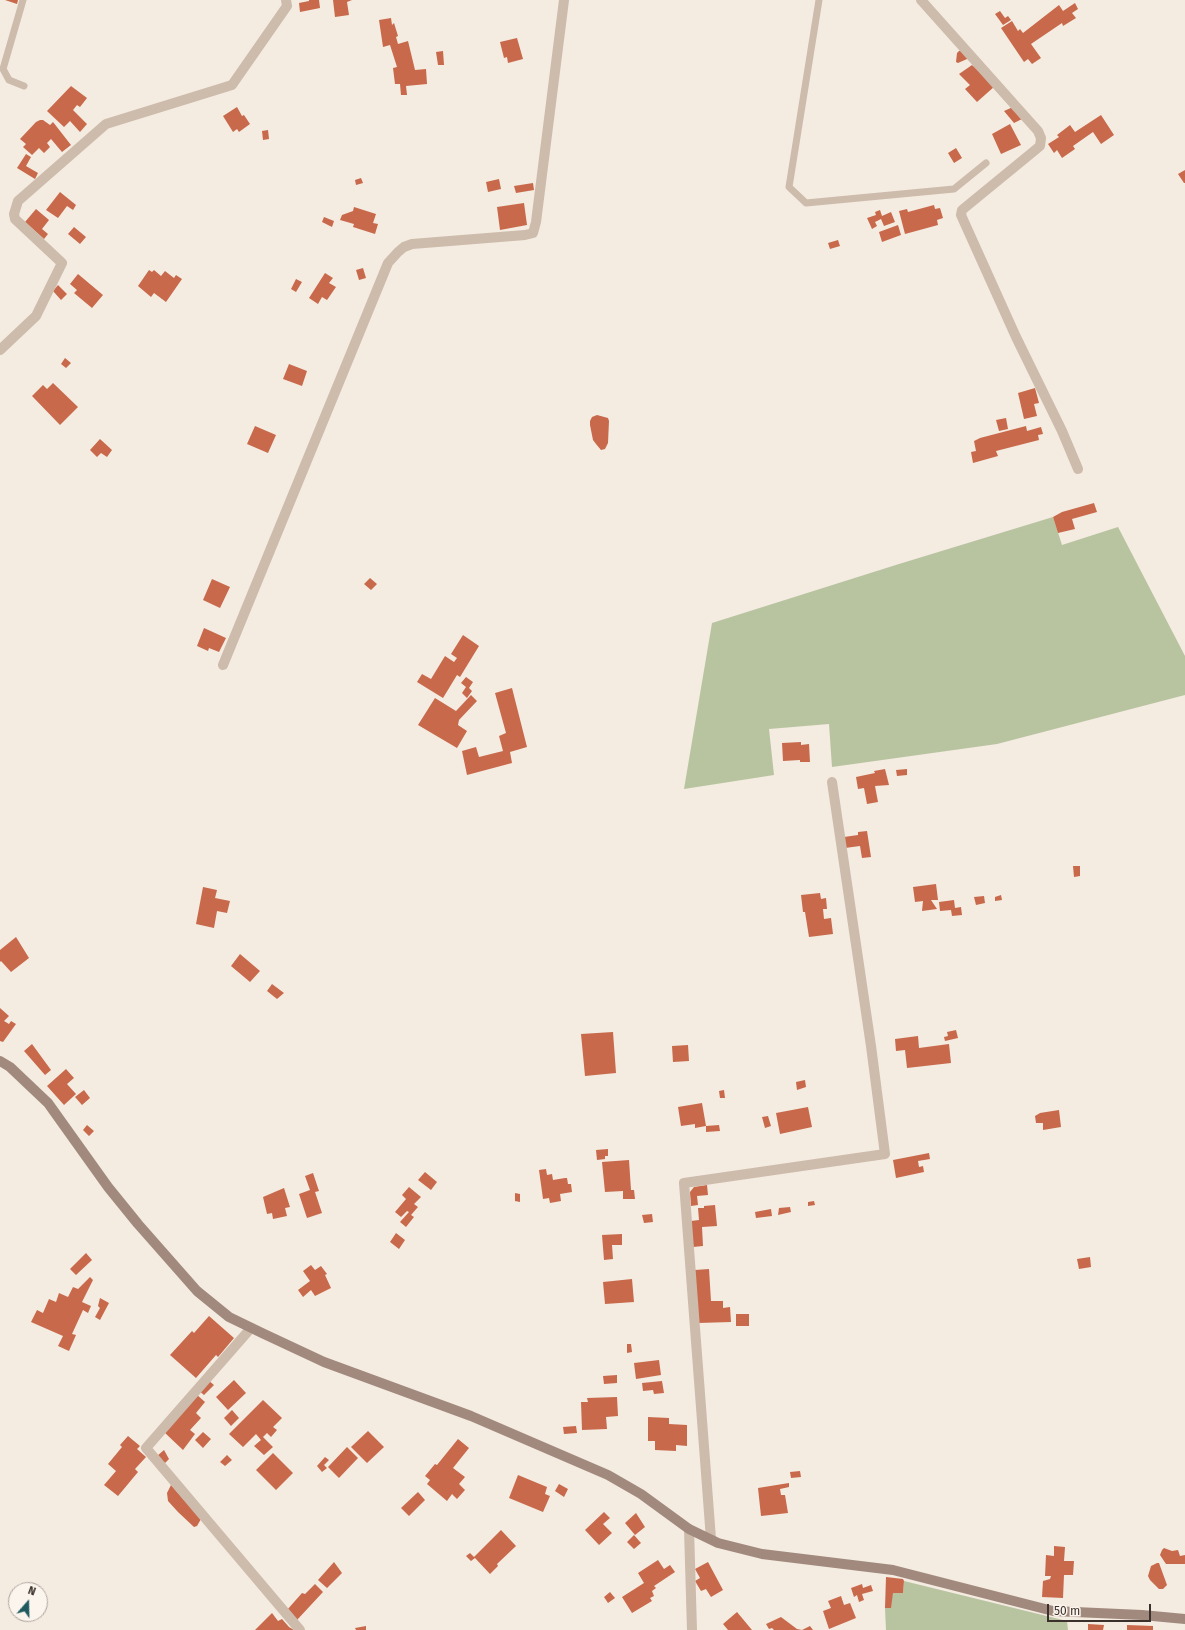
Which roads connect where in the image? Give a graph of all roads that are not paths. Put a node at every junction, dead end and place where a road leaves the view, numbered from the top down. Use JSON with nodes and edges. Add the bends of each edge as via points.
{"nodes":[{"id":1,"x":23,"y":0,"type":"edge"},
{"id":2,"x":286,"y":0,"type":"edge"},
{"id":3,"x":564,"y":0,"type":"edge"},
{"id":4,"x":819,"y":0,"type":"edge"},
{"id":5,"x":921,"y":0,"type":"edge"},
{"id":6,"x":24,"y":86,"type":"dead end"},
{"id":7,"x":986,"y":163,"type":"dead end"},
{"id":8,"x":0,"y":350,"type":"edge"},
{"id":9,"x":1078,"y":469,"type":"dead end"},
{"id":10,"x":223,"y":665,"type":"dead end"},
{"id":11,"x":832,"y":782,"type":"dead end"},
{"id":12,"x":0,"y":1061,"type":"edge"},
{"id":13,"x":251,"y":1328,"type":"junction"},
{"id":14,"x":689,"y":1529,"type":"junction"},
{"id":15,"x":711,"y":1539,"type":"junction"},
{"id":16,"x":1185,"y":1619,"type":"edge"},
{"id":17,"x":300,"y":1630,"type":"edge"},
{"id":18,"x":692,"y":1630,"type":"edge"}],
"edges":[{"from":1,"to":6,"type":"lane","via":[[3,69],[8,80]]},
{"from":2,"to":8,"type":"street","via":[[287,6],[232,85],[106,124],[18,201],[15,219],[62,263],[36,316]]},
{"from":3,"to":10,"type":"street","via":[[533,233],[412,244],[404,247],[388,263]]},
{"from":4,"to":7,"type":"lane","via":[[789,187],[806,204],[954,189]]},
{"from":5,"to":9,"type":"street","via":[[1038,131],[1041,138],[1040,146],[1034,152],[962,210],[961,215]]},
{"from":11,"to":15,"type":"street","via":[[885,1154],[684,1183]]},
{"from":12,"to":13,"type":"main road","via":[[10,1067],[48,1103],[108,1187],[197,1291],[229,1317]]},
{"from":13,"to":14,"type":"main road","via":[[324,1362],[472,1416],[608,1475]]},
{"from":13,"to":17,"type":"street","via":[[146,1448]]},
{"from":14,"to":15,"type":"main road"},
{"from":14,"to":18,"type":"street"},
{"from":15,"to":16,"type":"main road","via":[[762,1554],[893,1570],[1053,1611]]}]}
